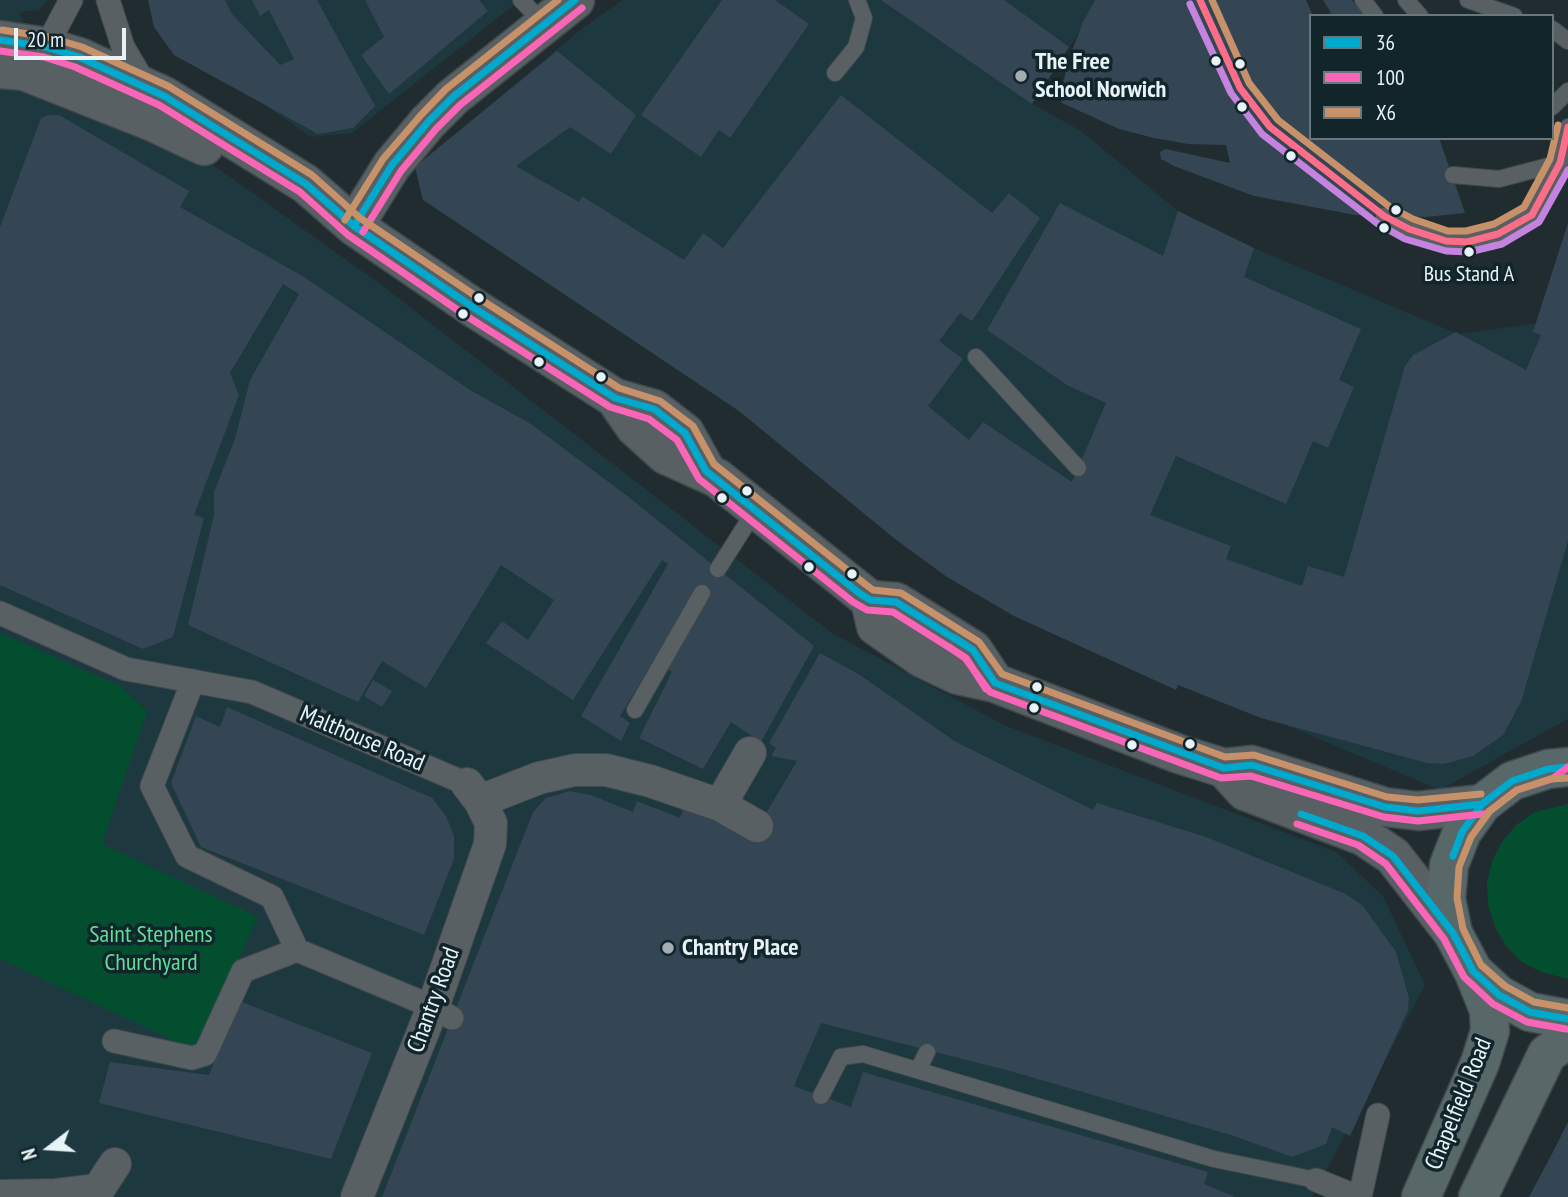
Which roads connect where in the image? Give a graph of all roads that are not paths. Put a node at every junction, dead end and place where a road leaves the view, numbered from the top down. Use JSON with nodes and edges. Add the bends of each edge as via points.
{"nodes":[{"id":1,"x":71,"y":0,"type":"edge"},
{"id":2,"x":108,"y":0,"type":"edge"},
{"id":3,"x":575,"y":0,"type":"edge"},
{"id":4,"x":857,"y":0,"type":"edge"},
{"id":5,"x":1363,"y":0,"type":"edge"},
{"id":6,"x":1406,"y":0,"type":"edge"},
{"id":7,"x":1468,"y":0,"type":"edge"},
{"id":8,"x":532,"y":12,"type":"edge"},
{"id":9,"x":1374,"y":14,"type":"edge"},
{"id":10,"x":1418,"y":14,"type":"edge"},
{"id":11,"x":1508,"y":14,"type":"edge"},
{"id":12,"x":0,"y":40,"type":"edge"},
{"id":13,"x":17,"y":71,"type":"edge"},
{"id":14,"x":835,"y":74,"type":"dead end"},
{"id":15,"x":148,"y":89,"type":"junction"},
{"id":16,"x":1568,"y":91,"type":"edge"},
{"id":17,"x":1554,"y":105,"type":"edge"},
{"id":18,"x":1568,"y":127,"type":"edge"},
{"id":19,"x":1560,"y":163,"type":"junction"},
{"id":20,"x":1453,"y":175,"type":"dead end"},
{"id":21,"x":1384,"y":216,"type":"dead end"},
{"id":22,"x":354,"y":226,"type":"junction"},
{"id":23,"x":976,"y":357,"type":"dead end"},
{"id":24,"x":1078,"y":468,"type":"dead end"},
{"id":25,"x":756,"y":509,"type":"junction"},
{"id":26,"x":718,"y":569,"type":"dead end"},
{"id":27,"x":702,"y":593,"type":"dead end"},
{"id":28,"x":0,"y":613,"type":"edge"},
{"id":29,"x":193,"y":681,"type":"junction"},
{"id":30,"x":635,"y":710,"type":"dead end"},
{"id":31,"x":750,"y":753,"type":"dead end"},
{"id":32,"x":1561,"y":763,"type":"edge"},
{"id":33,"x":1224,"y":768,"type":"junction"},
{"id":34,"x":474,"y":793,"type":"junction"},
{"id":35,"x":1482,"y":804,"type":"junction"},
{"id":36,"x":720,"y":805,"type":"junction"},
{"id":37,"x":757,"y":826,"type":"dead end"},
{"id":38,"x":1453,"y":933,"type":"junction"},
{"id":39,"x":297,"y":950,"type":"junction"},
{"id":40,"x":1473,"y":971,"type":"junction"},
{"id":41,"x":443,"y":1012,"type":"junction"},
{"id":42,"x":1568,"y":1019,"type":"edge"},
{"id":43,"x":1568,"y":1039,"type":"edge"},
{"id":44,"x":114,"y":1041,"type":"dead end"},
{"id":45,"x":927,"y":1052,"type":"dead end"},
{"id":46,"x":918,"y":1070,"type":"junction"},
{"id":47,"x":821,"y":1097,"type":"dead end"},
{"id":48,"x":1378,"y":1115,"type":"dead end"},
{"id":49,"x":115,"y":1164,"type":"dead end"},
{"id":50,"x":1316,"y":1180,"type":"joint"},
{"id":51,"x":0,"y":1196,"type":"edge"},
{"id":52,"x":357,"y":1197,"type":"edge"},
{"id":53,"x":1359,"y":1197,"type":"edge"},
{"id":54,"x":1421,"y":1197,"type":"edge"},
{"id":55,"x":1478,"y":1197,"type":"edge"}],
"edges":[{"from":1,"to":13,"type":"street"},
{"from":2,"to":15,"type":"street","via":[[123,47]]},
{"from":3,"to":8,"type":"street"},
{"from":4,"to":14,"type":"lane","via":[[864,18],[856,47]]},
{"from":5,"to":9,"type":"lane"},
{"from":6,"to":10,"type":"lane"},
{"from":7,"to":11,"type":"lane"},
{"from":8,"to":22,"type":"street","via":[[392,165]]},
{"from":12,"to":13,"type":"street"},
{"from":13,"to":15,"type":"street","via":[[79,57]]},
{"from":13,"to":22,"type":"street","via":[[153,121],[211,149],[295,200]]},
{"from":15,"to":22,"type":"street","via":[[306,184]]},
{"from":16,"to":17,"type":"lane"},
{"from":18,"to":19,"type":"lane"},
{"from":19,"to":20,"type":"lane","via":[[1499,179]]},
{"from":19,"to":21,"type":"lane","via":[[1532,215],[1498,234],[1466,243],[1446,241]]},
{"from":22,"to":25,"type":"street","via":[[615,398],[635,427],[666,455],[706,471]]},
{"from":23,"to":24,"type":"lane"},
{"from":25,"to":26,"type":"lane"},
{"from":25,"to":33,"type":"street","via":[[870,600],[876,626],[922,658],[958,675],[995,683]]},
{"from":27,"to":30,"type":"lane"},
{"from":28,"to":29,"type":"street","name":"Malthouse Road","via":[[126,669]]},
{"from":29,"to":34,"type":"street","name":"Malthouse Road","via":[[252,692]]},
{"from":29,"to":39,"type":"street","via":[[152,786],[187,856],[272,897]]},
{"from":31,"to":36,"type":"street"},
{"from":32,"to":35,"type":"main road","via":[[1512,781]]},
{"from":33,"to":35,"type":"street","via":[[1252,765],[1385,807],[1418,811]]},
{"from":33,"to":38,"type":"street","via":[[1245,791],[1363,836],[1393,856]]},
{"from":34,"to":36,"type":"street","via":[[575,770],[606,770]]},
{"from":34,"to":41,"type":"street","name":"Chantry Road","via":[[491,823],[490,844]]},
{"from":35,"to":38,"type":"main road","via":[[1462,832],[1449,865],[1446,899]]},
{"from":36,"to":37,"type":"street"},
{"from":38,"to":40,"type":"main road"},
{"from":39,"to":41,"type":"street"},
{"from":39,"to":44,"type":"street","via":[[243,971],[205,1054],[192,1058]]},
{"from":40,"to":42,"type":"main road","via":[[1499,995],[1530,1012]]},
{"from":40,"to":54,"type":"main road","name":"Chapelfield Road","via":[[1489,1010],[1490,1031]]},
{"from":41,"to":52,"type":"street","name":"Chantry Road"},
{"from":43,"to":55,"type":"main road","via":[[1547,1054]]},
{"from":45,"to":46,"type":"lane"},
{"from":46,"to":47,"type":"lane","via":[[851,1054],[841,1058]]},
{"from":46,"to":50,"type":"lane","via":[[1214,1159]]},
{"from":48,"to":53,"type":"street"},
{"from":49,"to":51,"type":"street","via":[[98,1190]]},
{"from":50,"to":53,"type":"street"}]}
